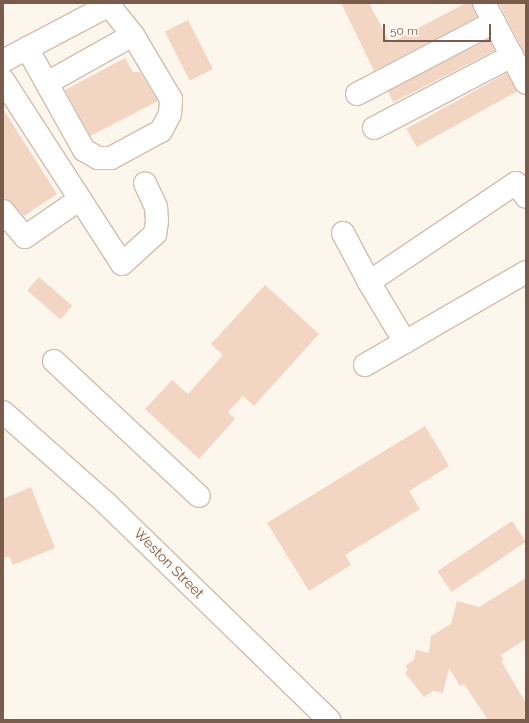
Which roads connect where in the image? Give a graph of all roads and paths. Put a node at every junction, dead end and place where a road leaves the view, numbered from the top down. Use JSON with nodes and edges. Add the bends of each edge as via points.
{"nodes":[{"id":1,"x":484,"y":3,"type":"edge"},
{"id":2,"x":110,"y":4,"type":"edge"},
{"id":3,"x":494,"y":22,"type":"junction"},
{"id":4,"x":133,"y":35,"type":"junction"},
{"id":5,"x":27,"y":48,"type":"junction"},
{"id":6,"x":512,"y":56,"type":"junction"},
{"id":7,"x":3,"y":61,"type":"edge"},
{"id":8,"x":3,"y":80,"type":"edge"},
{"id":9,"x":47,"y":83,"type":"junction"},
{"id":10,"x":526,"y":83,"type":"edge"},
{"id":11,"x":357,"y":94,"type":"dead end"},
{"id":12,"x":374,"y":128,"type":"dead end"},
{"id":13,"x":145,"y":183,"type":"dead end"},
{"id":14,"x":526,"y":197,"type":"edge"},
{"id":15,"x":80,"y":199,"type":"junction"},
{"id":16,"x":3,"y":211,"type":"edge"},
{"id":17,"x":343,"y":233,"type":"dead end"},
{"id":18,"x":526,"y":272,"type":"edge"},
{"id":19,"x":369,"y":282,"type":"junction"},
{"id":20,"x":405,"y":342,"type":"junction"},
{"id":21,"x":54,"y":361,"type":"dead end"},
{"id":22,"x":365,"y":365,"type":"dead end"},
{"id":23,"x":3,"y":412,"type":"edge"},
{"id":24,"x":199,"y":496,"type":"dead end"},
{"id":25,"x":329,"y":720,"type":"edge"}],
"edges":[{"from":1,"to":3,"type":"street"},
{"from":2,"to":4,"type":"street"},
{"from":2,"to":5,"type":"street"},
{"from":3,"to":6,"type":"street"},
{"from":3,"to":11,"type":"street"},
{"from":4,"to":9,"type":"street"},
{"from":4,"to":9,"type":"street","via":[[171,99],[170,114],[161,131],[111,158],[98,158],[84,150]]},
{"from":5,"to":7,"type":"street"},
{"from":5,"to":9,"type":"street"},
{"from":6,"to":10,"type":"street"},
{"from":6,"to":12,"type":"street"},
{"from":8,"to":15,"type":"street"},
{"from":13,"to":15,"type":"street","via":[[156,207],[158,221],[155,234],[122,264]]},
{"from":14,"to":19,"type":"street","via":[[516,183]]},
{"from":15,"to":16,"type":"street","via":[[25,237]]},
{"from":17,"to":19,"type":"street"},
{"from":18,"to":20,"type":"street"},
{"from":19,"to":20,"type":"street"},
{"from":20,"to":22,"type":"street"},
{"from":21,"to":24,"type":"street"},
{"from":23,"to":25,"type":"street","name":"Weston Street","via":[[118,514]]}]}
